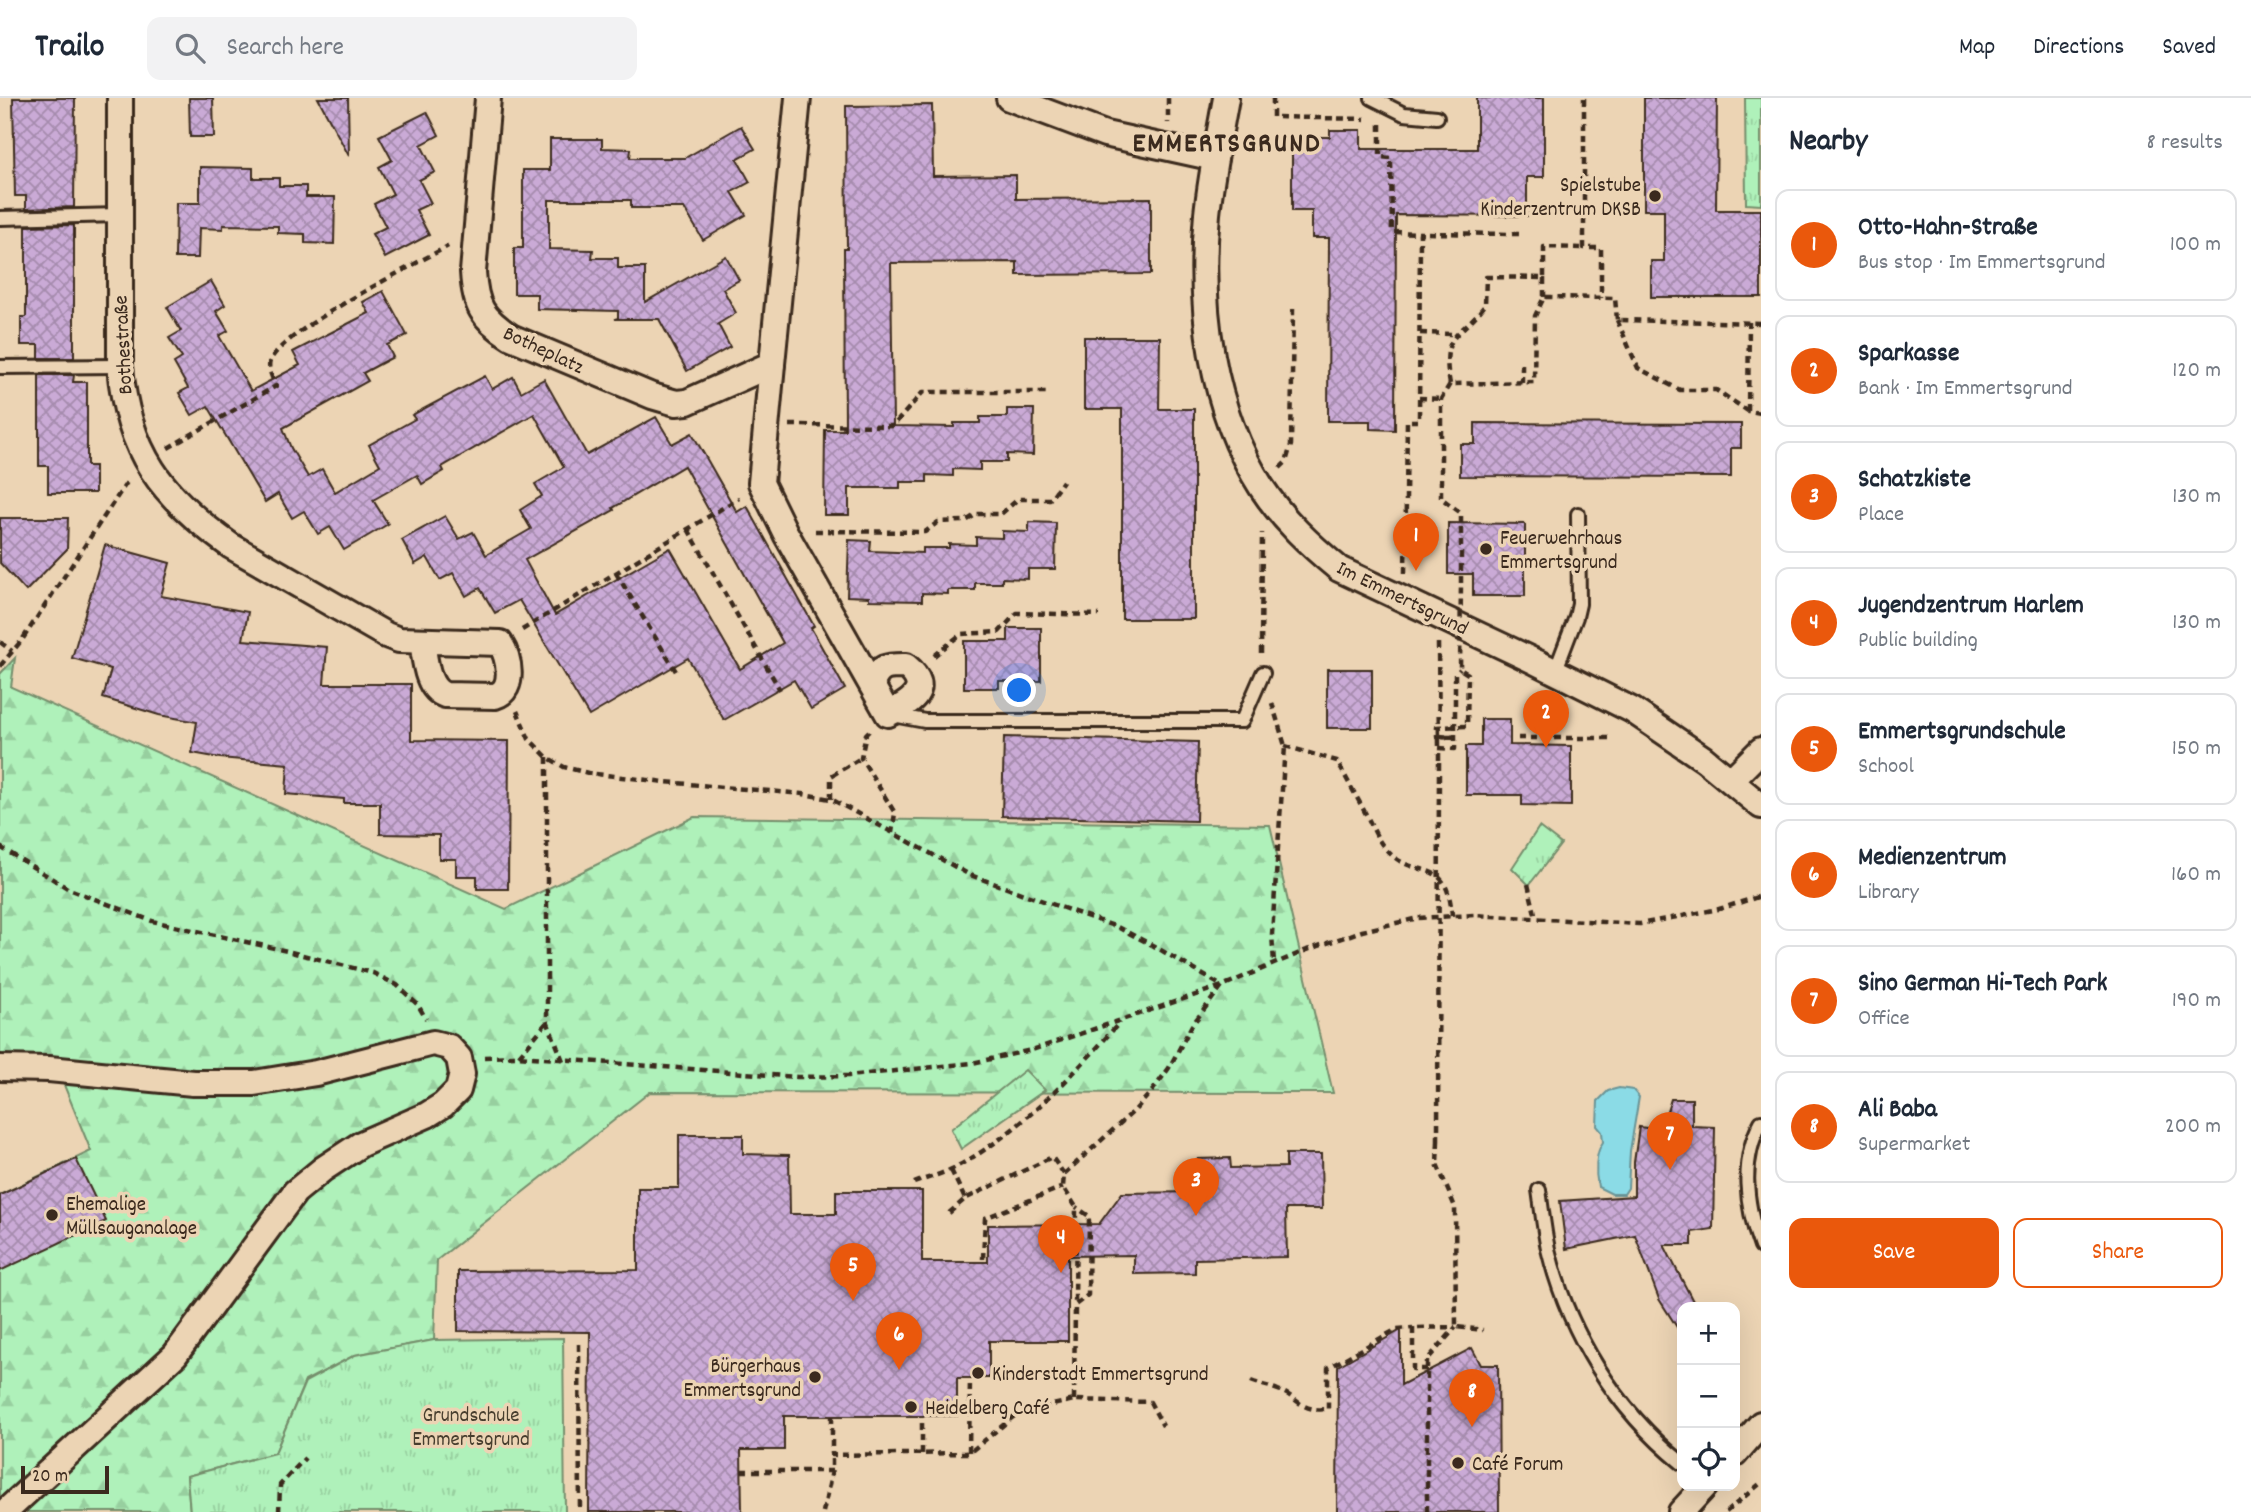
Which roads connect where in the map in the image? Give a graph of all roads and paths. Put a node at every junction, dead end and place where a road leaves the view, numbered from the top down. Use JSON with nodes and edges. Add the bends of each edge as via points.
{"nodes":[{"id":1,"x":120,"y":98,"type":"edge"},
{"id":2,"x":488,"y":98,"type":"edge"},
{"id":3,"x":798,"y":98,"type":"edge"},
{"id":4,"x":1009,"y":98,"type":"edge"},
{"id":5,"x":1226,"y":98,"type":"edge"},
{"id":6,"x":1273,"y":98,"type":"edge"},
{"id":7,"x":1372,"y":98,"type":"edge"},
{"id":8,"x":1584,"y":98,"type":"edge"},
{"id":9,"x":1437,"y":117,"type":"dead end"},
{"id":10,"x":1367,"y":119,"type":"dead end"},
{"id":11,"x":1380,"y":119,"type":"dead end"},
{"id":12,"x":1215,"y":158,"type":"junction"},
{"id":13,"x":119,"y":215,"type":"junction"},
{"id":14,"x":0,"y":218,"type":"edge"},
{"id":15,"x":476,"y":230,"type":"junction"},
{"id":16,"x":1420,"y":233,"type":"junction"},
{"id":17,"x":1519,"y":234,"type":"dead end"},
{"id":18,"x":1584,"y":248,"type":"junction"},
{"id":19,"x":1544,"y":278,"type":"junction"},
{"id":20,"x":1544,"y":297,"type":"junction"},
{"id":21,"x":1601,"y":299,"type":"junction"},
{"id":22,"x":1293,"y":309,"type":"dead end"},
{"id":23,"x":1617,"y":320,"type":"junction"},
{"id":24,"x":1749,"y":322,"type":"junction"},
{"id":25,"x":1761,"y":323,"type":"edge"},
{"id":26,"x":1419,"y":333,"type":"junction"},
{"id":27,"x":1455,"y":334,"type":"junction"},
{"id":28,"x":772,"y":364,"type":"junction"},
{"id":29,"x":1522,"y":364,"type":"dead end"},
{"id":30,"x":120,"y":366,"type":"junction"},
{"id":31,"x":0,"y":367,"type":"edge"},
{"id":32,"x":1522,"y":383,"type":"junction"},
{"id":33,"x":1450,"y":384,"type":"junction"},
{"id":34,"x":1050,"y":392,"type":"dead end"},
{"id":35,"x":1419,"y":398,"type":"junction"},
{"id":36,"x":1441,"y":399,"type":"junction"},
{"id":37,"x":1748,"y":411,"type":"junction"},
{"id":38,"x":1761,"y":412,"type":"edge"},
{"id":39,"x":788,"y":425,"type":"dead end"},
{"id":40,"x":146,"y":462,"type":"junction"},
{"id":41,"x":1063,"y":481,"type":"dead end"},
{"id":42,"x":1262,"y":488,"type":"junction"},
{"id":43,"x":741,"y":497,"type":"dead end"},
{"id":44,"x":1578,"y":514,"type":"dead end"},
{"id":45,"x":688,"y":529,"type":"junction"},
{"id":46,"x":818,"y":531,"type":"dead end"},
{"id":47,"x":1406,"y":542,"type":"dead end"},
{"id":48,"x":616,"y":573,"type":"junction"},
{"id":49,"x":1099,"y":615,"type":"dead end"},
{"id":50,"x":1438,"y":615,"type":"junction"},
{"id":51,"x":422,"y":641,"type":"junction"},
{"id":52,"x":0,"y":642,"type":"edge"},
{"id":53,"x":500,"y":643,"type":"junction"},
{"id":54,"x":12,"y":651,"type":"junction"},
{"id":55,"x":0,"y":666,"type":"edge"},
{"id":56,"x":1461,"y":669,"type":"junction"},
{"id":57,"x":1555,"y":671,"type":"junction"},
{"id":58,"x":677,"y":673,"type":"dead end"},
{"id":59,"x":914,"y":673,"type":"junction"},
{"id":60,"x":1264,"y":673,"type":"junction"},
{"id":61,"x":872,"y":683,"type":"junction"},
{"id":62,"x":507,"y":687,"type":"junction"},
{"id":63,"x":780,"y":690,"type":"dead end"},
{"id":64,"x":888,"y":714,"type":"junction"},
{"id":65,"x":1439,"y":736,"type":"junction"},
{"id":66,"x":1518,"y":738,"type":"dead end"},
{"id":67,"x":1610,"y":738,"type":"dead end"},
{"id":68,"x":1285,"y":746,"type":"junction"},
{"id":69,"x":1439,"y":748,"type":"junction"},
{"id":70,"x":1761,"y":750,"type":"edge"},
{"id":71,"x":547,"y":757,"type":"junction"},
{"id":72,"x":1731,"y":780,"type":"junction"},
{"id":73,"x":831,"y":799,"type":"junction"},
{"id":74,"x":1760,"y":805,"type":"edge"},
{"id":75,"x":892,"y":833,"type":"junction"},
{"id":76,"x":0,"y":847,"type":"edge"},
{"id":77,"x":1528,"y":884,"type":"dead end"},
{"id":78,"x":1761,"y":895,"type":"edge"},
{"id":79,"x":1452,"y":916,"type":"junction"},
{"id":80,"x":1536,"y":918,"type":"junction"},
{"id":81,"x":1274,"y":963,"type":"junction"},
{"id":82,"x":1222,"y":986,"type":"junction"},
{"id":83,"x":547,"y":1021,"type":"junction"},
{"id":84,"x":1120,"y":1021,"type":"junction"},
{"id":85,"x":433,"y":1043,"type":"junction"},
{"id":86,"x":518,"y":1056,"type":"junction"},
{"id":87,"x":459,"y":1058,"type":"junction"},
{"id":88,"x":563,"y":1061,"type":"junction"},
{"id":89,"x":0,"y":1068,"type":"edge"},
{"id":90,"x":1761,"y":1122,"type":"edge"},
{"id":91,"x":951,"y":1170,"type":"junction"},
{"id":92,"x":1064,"y":1174,"type":"junction"},
{"id":93,"x":914,"y":1183,"type":"dead end"},
{"id":94,"x":1063,"y":1186,"type":"junction"},
{"id":95,"x":1539,"y":1190,"type":"dead end"},
{"id":96,"x":965,"y":1199,"type":"junction"},
{"id":97,"x":1076,"y":1207,"type":"junction"},
{"id":98,"x":949,"y":1213,"type":"dead end"},
{"id":99,"x":1761,"y":1247,"type":"edge"},
{"id":100,"x":983,"y":1259,"type":"dead end"},
{"id":101,"x":1075,"y":1305,"type":"junction"},
{"id":102,"x":1456,"y":1327,"type":"junction"},
{"id":103,"x":1413,"y":1328,"type":"junction"},
{"id":104,"x":1483,"y":1330,"type":"dead end"},
{"id":105,"x":579,"y":1344,"type":"dead end"},
{"id":106,"x":1427,"y":1369,"type":"junction"},
{"id":107,"x":970,"y":1378,"type":"dead end"},
{"id":108,"x":1251,"y":1381,"type":"dead end"},
{"id":109,"x":1074,"y":1400,"type":"junction"},
{"id":110,"x":832,"y":1416,"type":"dead end"},
{"id":111,"x":922,"y":1416,"type":"dead end"},
{"id":112,"x":1761,"y":1424,"type":"edge"},
{"id":113,"x":1163,"y":1426,"type":"dead end"},
{"id":114,"x":1740,"y":1448,"type":"edge"},
{"id":115,"x":969,"y":1453,"type":"junction"},
{"id":116,"x":922,"y":1454,"type":"junction"},
{"id":117,"x":832,"y":1455,"type":"junction"},
{"id":118,"x":305,"y":1458,"type":"dead end"},
{"id":119,"x":1677,"y":1459,"type":"edge"},
{"id":120,"x":741,"y":1471,"type":"dead end"},
{"id":121,"x":832,"y":1471,"type":"junction"},
{"id":122,"x":1761,"y":1483,"type":"edge"},
{"id":123,"x":1700,"y":1491,"type":"edge"},
{"id":124,"x":5,"y":1512,"type":"edge"},
{"id":125,"x":279,"y":1512,"type":"edge"},
{"id":126,"x":580,"y":1512,"type":"edge"},
{"id":127,"x":823,"y":1512,"type":"edge"},
{"id":128,"x":1427,"y":1512,"type":"edge"},
{"id":129,"x":1681,"y":1512,"type":"edge"},
{"id":130,"x":1726,"y":1512,"type":"edge"}],
"edges":[{"from":1,"to":13,"type":"street","name":"Bothestraße"},
{"from":2,"to":15,"type":"street","name":"Botheplatz"},
{"from":3,"to":28,"type":"street"},
{"from":4,"to":12,"type":"street","via":[[1105,134]]},
{"from":5,"to":12,"type":"street","name":"Im Emmertsgrund"},
{"from":6,"to":10,"type":"path","via":[[1273,117]]},
{"from":7,"to":9,"type":"lane","via":[[1404,114]]},
{"from":8,"to":18,"type":"path"},
{"from":11,"to":16,"type":"path","via":[[1380,157],[1391,158],[1392,232]]},
{"from":12,"to":42,"type":"street","name":"Im Emmertsgrund","via":[[1206,242],[1209,332],[1228,418]]},
{"from":13,"to":14,"type":"lane"},
{"from":13,"to":30,"type":"street","name":"Bothestraße"},
{"from":15,"to":28,"type":"street","name":"Botheplatz","via":[[473,272],[477,302],[493,326],[511,337],[676,403]]},
{"from":15,"to":40,"type":"path","via":[[294,334],[268,366],[276,386]]},
{"from":16,"to":17,"type":"path"},
{"from":16,"to":26,"type":"path"},
{"from":18,"to":19,"type":"path","via":[[1544,247]]},
{"from":18,"to":21,"type":"path","via":[[1601,248]]},
{"from":19,"to":20,"type":"path"},
{"from":19,"to":27,"type":"path","via":[[1486,277],[1485,305]]},
{"from":20,"to":21,"type":"path"},
{"from":20,"to":32,"type":"path","via":[[1535,316],[1534,382]]},
{"from":21,"to":23,"type":"path","via":[[1615,299]]},
{"from":22,"to":42,"type":"path","via":[[1291,445],[1286,462]]},
{"from":23,"to":24,"type":"path"},
{"from":23,"to":37,"type":"path","via":[[1638,368],[1679,390],[1716,390]]},
{"from":24,"to":25,"type":"path"},
{"from":24,"to":37,"type":"path"},
{"from":26,"to":27,"type":"path"},
{"from":26,"to":35,"type":"path"},
{"from":27,"to":33,"type":"path","via":[[1446,364]]},
{"from":28,"to":61,"type":"street","via":[[761,483]]},
{"from":29,"to":32,"type":"path"},
{"from":30,"to":31,"type":"lane"},
{"from":30,"to":40,"type":"street","name":"Bothestraße","via":[[126,409]]},
{"from":32,"to":33,"type":"path"},
{"from":33,"to":36,"type":"path"},
{"from":34,"to":39,"type":"path","via":[[923,392],[893,426]]},
{"from":35,"to":36,"type":"path"},
{"from":35,"to":47,"type":"path","via":[[1419,421],[1407,421]]},
{"from":36,"to":56,"type":"path","bridge":true,"via":[[1441,498],[1461,513]]},
{"from":37,"to":38,"type":"path"},
{"from":40,"to":51,"type":"street","name":"Bothestraße","via":[[183,509],[231,546],[386,635]]},
{"from":40,"to":54,"type":"path","via":[[128,480]]},
{"from":41,"to":46,"type":"path","via":[[1050,499],[1018,499],[1001,514],[977,514],[966,522],[937,522],[925,532]]},
{"from":42,"to":50,"type":"street","name":"Im Emmertsgrund","via":[[1286,520],[1339,569]]},
{"from":42,"to":60,"type":"path"},
{"from":43,"to":45,"type":"path"},
{"from":44,"to":57,"type":"lane","via":[[1579,604]]},
{"from":45,"to":48,"type":"path"},
{"from":45,"to":63,"type":"path"},
{"from":48,"to":53,"type":"path"},
{"from":48,"to":58,"type":"path"},
{"from":49,"to":59,"type":"path","via":[[1017,613],[999,632],[961,634]]},
{"from":50,"to":57,"type":"street","name":"Im Emmertsgrund"},
{"from":50,"to":65,"type":"path"},
{"from":51,"to":53,"type":"street","name":"Bothestraße"},
{"from":51,"to":62,"type":"street","via":[[431,685],[437,692],[495,696]]},
{"from":52,"to":54,"type":"path"},
{"from":53,"to":62,"type":"street","via":[[508,655]]},
{"from":54,"to":55,"type":"path"},
{"from":56,"to":65,"type":"path","bridge":true,"via":[[1468,674],[1467,726],[1437,727],[1437,737],[1453,737]]},
{"from":56,"to":69,"type":"path","via":[[1455,674],[1455,749]]},
{"from":57,"to":72,"type":"street","name":"Im Emmertsgrund","via":[[1632,710]]},
{"from":59,"to":61,"type":"street","via":[[906,666],[889,666],[877,672]]},
{"from":59,"to":64,"type":"street","via":[[919,683],[917,695]]},
{"from":60,"to":64,"type":"lane","via":[[1242,721],[925,721]]},
{"from":60,"to":68,"type":"path"},
{"from":61,"to":64,"type":"street"},
{"from":62,"to":71,"type":"path","via":[[529,739]]},
{"from":65,"to":69,"type":"path"},
{"from":66,"to":67,"type":"path"},
{"from":68,"to":79,"type":"path","via":[[1337,761],[1382,845],[1406,866],[1434,872],[1445,882]]},
{"from":68,"to":81,"type":"path"},
{"from":69,"to":102,"type":"path","bridge":true,"via":[[1437,1164],[1455,1207]]},
{"from":70,"to":72,"type":"street"},
{"from":71,"to":73,"type":"path","via":[[588,773]]},
{"from":71,"to":83,"type":"path"},
{"from":72,"to":74,"type":"street","name":"Im Emmertsgrund"},
{"from":73,"to":75,"type":"path"},
{"from":73,"to":75,"type":"path","via":[[831,776],[861,758],[895,813]]},
{"from":75,"to":82,"type":"path","via":[[970,875],[1117,927]]},
{"from":76,"to":85,"type":"path","via":[[69,889],[152,921],[373,973],[397,985],[418,1005]]},
{"from":77,"to":80,"type":"path"},
{"from":78,"to":80,"type":"path","via":[[1719,909],[1640,924]]},
{"from":79,"to":80,"type":"path"},
{"from":79,"to":81,"type":"path","via":[[1418,918],[1362,931]]},
{"from":81,"to":82,"type":"path"},
{"from":82,"to":84,"type":"path"},
{"from":82,"to":92,"type":"path","via":[[1153,1090]]},
{"from":83,"to":86,"type":"path"},
{"from":83,"to":88,"type":"path"},
{"from":84,"to":88,"type":"path","via":[[1032,1051],[848,1076],[797,1077]]},
{"from":84,"to":91,"type":"path","via":[[1063,1084],[983,1152]]},
{"from":85,"to":87,"type":"street","via":[[449,1047]]},
{"from":85,"to":89,"type":"street","via":[[316,1073],[254,1083],[193,1083]]},
{"from":86,"to":87,"type":"path"},
{"from":86,"to":88,"type":"path"},
{"from":87,"to":124,"type":"street","via":[[458,1090],[427,1115],[361,1144],[295,1192],[175,1356]]},
{"from":90,"to":99,"type":"lane","via":[[1747,1176],[1748,1200]]},
{"from":91,"to":93,"type":"path"},
{"from":91,"to":96,"type":"path"},
{"from":92,"to":94,"type":"path"},
{"from":92,"to":96,"type":"path","via":[[1052,1157]]},
{"from":94,"to":97,"type":"path"},
{"from":94,"to":100,"type":"path","via":[[985,1218]]},
{"from":95,"to":119,"type":"lane","via":[[1548,1248],[1565,1303],[1590,1356],[1623,1404]]},
{"from":96,"to":98,"type":"path"},
{"from":97,"to":101,"type":"path"},
{"from":97,"to":101,"type":"path","via":[[1089,1216],[1088,1295]]},
{"from":101,"to":109,"type":"path"},
{"from":102,"to":103,"type":"path"},
{"from":102,"to":104,"type":"path"},
{"from":102,"to":106,"type":"path","via":[[1427,1360]]},
{"from":103,"to":106,"type":"path","via":[[1413,1369]]},
{"from":103,"to":108,"type":"path","via":[[1397,1329],[1328,1368],[1328,1409],[1312,1410],[1277,1389]]},
{"from":105,"to":126,"type":"path"},
{"from":106,"to":128,"type":"path"},
{"from":107,"to":115,"type":"path"},
{"from":109,"to":113,"type":"path","via":[[1150,1402]]},
{"from":109,"to":115,"type":"path","via":[[1018,1413]]},
{"from":110,"to":117,"type":"path"},
{"from":111,"to":116,"type":"path"},
{"from":112,"to":114,"type":"street"},
{"from":115,"to":116,"type":"path"},
{"from":116,"to":117,"type":"path"},
{"from":117,"to":121,"type":"path"},
{"from":118,"to":125,"type":"path","via":[[280,1485]]},
{"from":120,"to":121,"type":"path"},
{"from":121,"to":127,"type":"path"},
{"from":122,"to":130,"type":"path"},
{"from":123,"to":129,"type":"street"}]}
